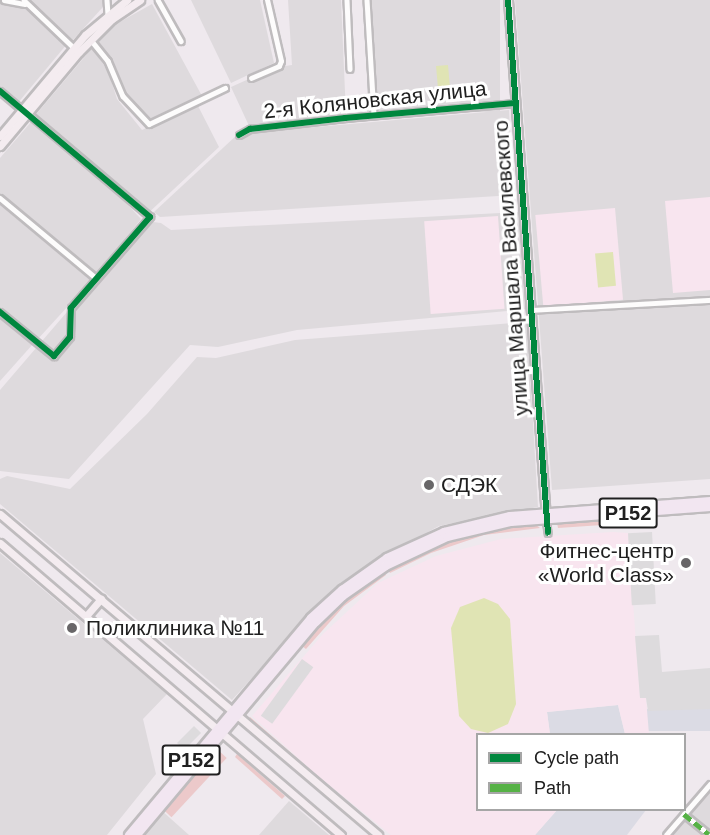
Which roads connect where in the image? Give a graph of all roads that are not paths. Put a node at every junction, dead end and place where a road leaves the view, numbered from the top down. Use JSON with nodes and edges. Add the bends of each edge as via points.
{"nodes":[{"id":1,"x":4,"y":0,"type":"edge"},
{"id":2,"x":107,"y":0,"type":"edge"},
{"id":3,"x":127,"y":0,"type":"edge"},
{"id":4,"x":140,"y":0,"type":"edge"},
{"id":5,"x":158,"y":0,"type":"edge"},
{"id":6,"x":267,"y":0,"type":"edge"},
{"id":7,"x":346,"y":0,"type":"edge"},
{"id":8,"x":367,"y":0,"type":"edge"},
{"id":9,"x":508,"y":0,"type":"edge"},
{"id":10,"x":24,"y":2,"type":"edge"},
{"id":11,"x":110,"y":17,"type":"junction"},
{"id":12,"x":91,"y":40,"type":"junction"},
{"id":13,"x":181,"y":41,"type":"dead end"},
{"id":14,"x":76,"y":50,"type":"junction"},
{"id":15,"x":350,"y":69,"type":"dead end"},
{"id":16,"x":251,"y":78,"type":"dead end"},
{"id":17,"x":225,"y":88,"type":"dead end"},
{"id":18,"x":0,"y":91,"type":"edge"},
{"id":19,"x":515,"y":103,"type":"junction"},
{"id":20,"x":25,"y":112,"type":"junction"},
{"id":21,"x":374,"y":115,"type":"junction"},
{"id":22,"x":239,"y":135,"type":"dead end"},
{"id":23,"x":0,"y":136,"type":"edge"},
{"id":24,"x":0,"y":146,"type":"edge"},
{"id":25,"x":0,"y":198,"type":"edge"},
{"id":26,"x":96,"y":278,"type":"junction"},
{"id":27,"x":710,"y":300,"type":"edge"},
{"id":28,"x":531,"y":310,"type":"junction"},
{"id":29,"x":0,"y":312,"type":"edge"},
{"id":30,"x":710,"y":501,"type":"edge"},
{"id":31,"x":710,"y":507,"type":"edge"},
{"id":32,"x":0,"y":514,"type":"edge"},
{"id":33,"x":546,"y":515,"type":"junction"},
{"id":34,"x":548,"y":533,"type":"dead end"},
{"id":35,"x":0,"y":543,"type":"edge"},
{"id":36,"x":101,"y":599,"type":"junction"},
{"id":37,"x":86,"y":616,"type":"junction"},
{"id":38,"x":235,"y":712,"type":"junction"},
{"id":39,"x":220,"y":730,"type":"junction"},
{"id":40,"x":710,"y":784,"type":"edge"},
{"id":41,"x":684,"y":814,"type":"junction"},
{"id":42,"x":709,"y":834,"type":"edge"},
{"id":43,"x":129,"y":835,"type":"edge"},
{"id":44,"x":137,"y":835,"type":"edge"},
{"id":45,"x":341,"y":835,"type":"edge"},
{"id":46,"x":378,"y":835,"type":"edge"},
{"id":47,"x":666,"y":835,"type":"edge"}],
"edges":[{"from":1,"to":10,"type":"street"},
{"from":2,"to":11,"type":"street"},
{"from":3,"to":11,"type":"main road"},
{"from":4,"to":11,"type":"main road"},
{"from":5,"to":13,"type":"street"},
{"from":6,"to":16,"type":"street","via":[[279,66]]},
{"from":7,"to":15,"type":"street"},
{"from":8,"to":21,"type":"street"},
{"from":9,"to":19,"type":"main road","name":"улица Маршала Василевского"},
{"from":10,"to":14,"type":"street"},
{"from":11,"to":12,"type":"main road"},
{"from":11,"to":14,"type":"main road"},
{"from":12,"to":14,"type":"main road"},
{"from":12,"to":17,"type":"street","via":[[108,61],[123,96],[149,124]]},
{"from":14,"to":20,"type":"main road"},
{"from":18,"to":20,"type":"street"},
{"from":19,"to":21,"type":"street","name":"2-я Коляновская улица"},
{"from":19,"to":28,"type":"main road","name":"улица Маршала Василевского"},
{"from":20,"to":23,"type":"main road"},
{"from":20,"to":24,"type":"main road"},
{"from":20,"to":26,"type":"street","via":[[150,217]]},
{"from":21,"to":22,"type":"street","name":"2-я Коляновская улица","via":[[250,129]]},
{"from":25,"to":26,"type":"street"},
{"from":26,"to":29,"type":"street","via":[[71,308],[70,337],[54,356]]},
{"from":27,"to":28,"type":"street"},
{"from":28,"to":33,"type":"main road","name":"улица Маршала Василевского"},
{"from":30,"to":33,"type":"main road","number":"Р152"},
{"from":31,"to":33,"type":"main road","number":"Р152"},
{"from":32,"to":36,"type":"main road"},
{"from":33,"to":34,"type":"street","name":"улица Маршала Василевского"},
{"from":33,"to":38,"type":"main road","number":"Р152","via":[[447,537],[372,575],[316,622]]},
{"from":35,"to":37,"type":"main road"},
{"from":36,"to":37,"type":"main road"},
{"from":36,"to":38,"type":"main road"},
{"from":37,"to":39,"type":"main road"},
{"from":38,"to":39,"type":"main road","number":"Р152"},
{"from":38,"to":46,"type":"main road"},
{"from":39,"to":43,"type":"main road","number":"Р152"},
{"from":39,"to":44,"type":"main road","number":"Р152"},
{"from":39,"to":45,"type":"main road"},
{"from":40,"to":41,"type":"street"},
{"from":41,"to":42,"type":"street"},
{"from":41,"to":47,"type":"street"}]}
